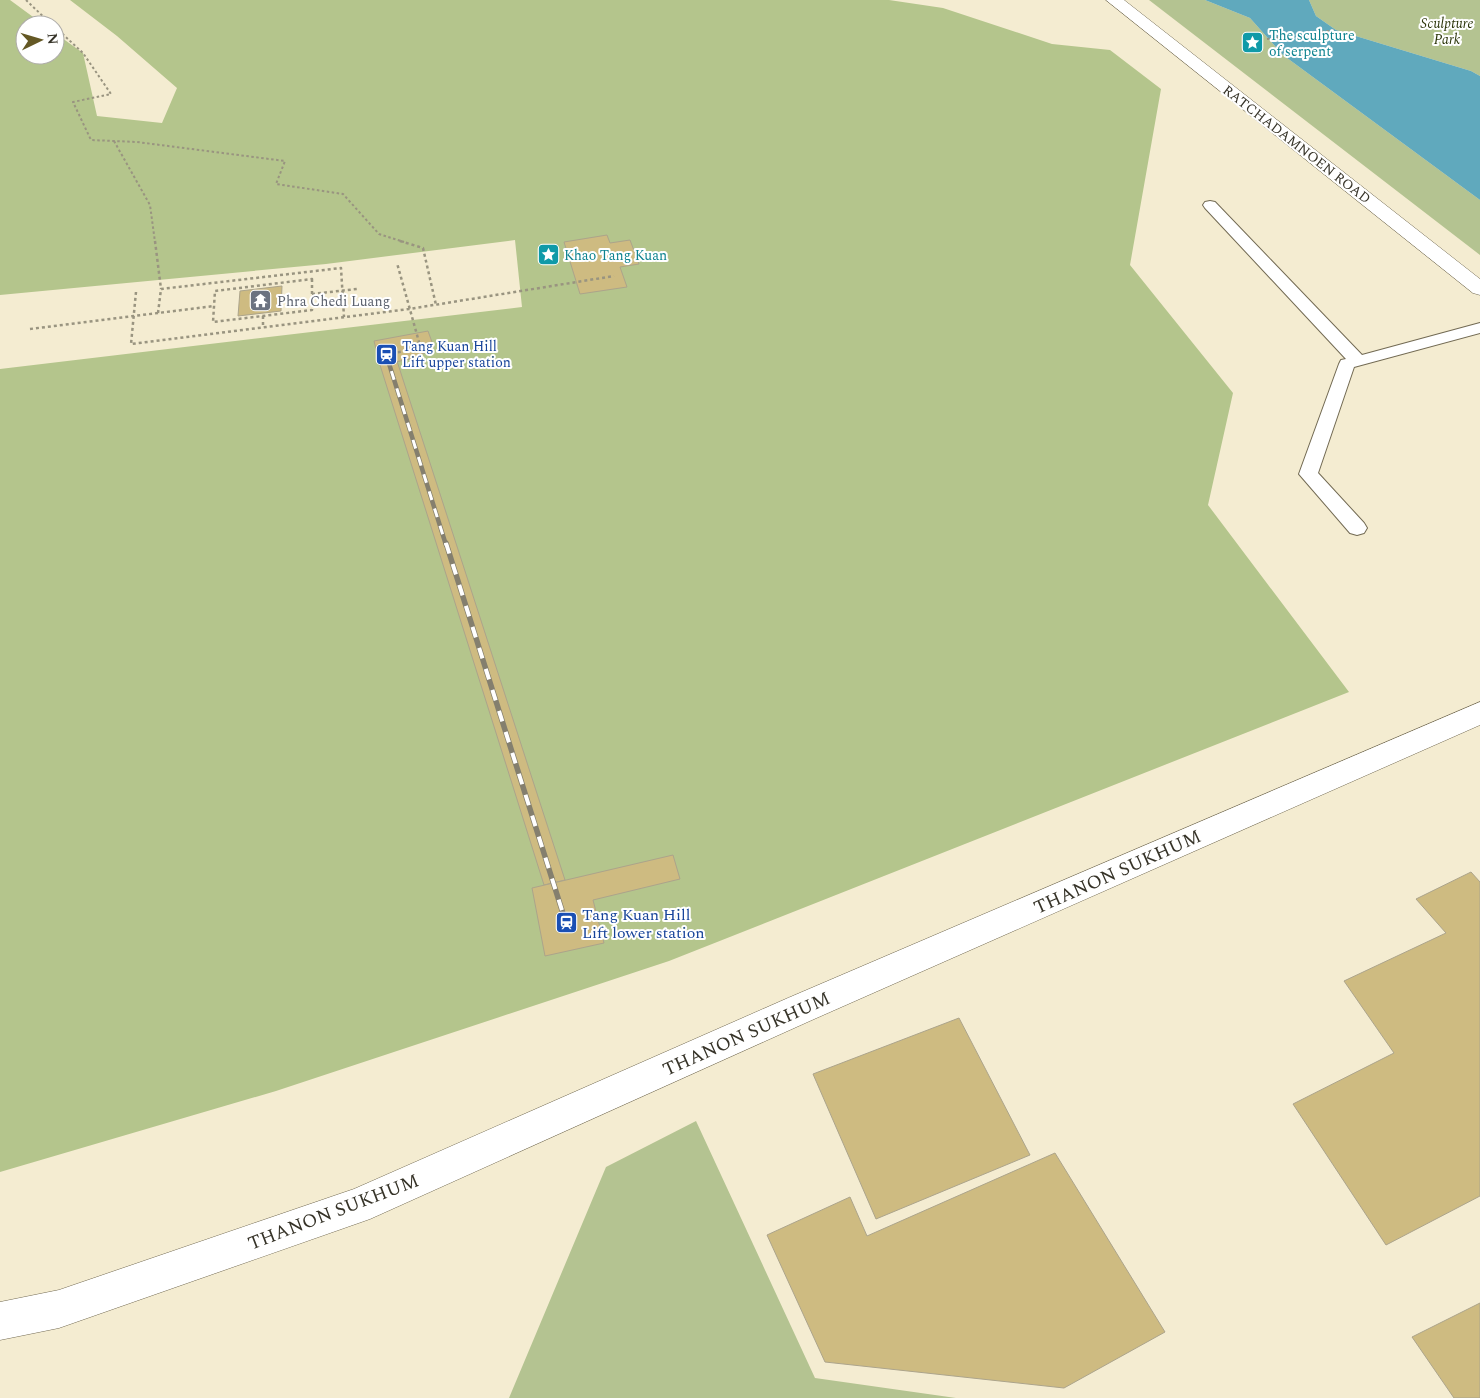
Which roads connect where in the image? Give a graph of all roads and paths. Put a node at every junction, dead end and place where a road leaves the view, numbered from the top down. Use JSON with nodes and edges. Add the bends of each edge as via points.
{"nodes":[{"id":1,"x":26,"y":0,"type":"edge"},
{"id":2,"x":1114,"y":0,"type":"edge"},
{"id":3,"x":42,"y":15,"type":"edge"},
{"id":4,"x":1336,"y":30,"type":"dead end"},
{"id":5,"x":65,"y":36,"type":"edge"},
{"id":6,"x":1267,"y":38,"type":"dead end"},
{"id":7,"x":114,"y":141,"type":"junction"},
{"id":8,"x":1210,"y":205,"type":"dead end"},
{"id":9,"x":397,"y":263,"type":"dead end"},
{"id":10,"x":614,"y":276,"type":"dead end"},
{"id":11,"x":161,"y":289,"type":"junction"},
{"id":12,"x":357,"y":289,"type":"dead end"},
{"id":13,"x":1480,"y":289,"type":"edge"},
{"id":14,"x":342,"y":290,"type":"junction"},
{"id":15,"x":136,"y":292,"type":"dead end"},
{"id":16,"x":312,"y":294,"type":"junction"},
{"id":17,"x":436,"y":305,"type":"junction"},
{"id":18,"x":214,"y":306,"type":"junction"},
{"id":19,"x":409,"y":309,"type":"junction"},
{"id":20,"x":158,"y":313,"type":"junction"},
{"id":21,"x":263,"y":316,"type":"junction"},
{"id":22,"x":133,"y":317,"type":"junction"},
{"id":23,"x":344,"y":317,"type":"junction"},
{"id":24,"x":263,"y":328,"type":"junction"},
{"id":25,"x":1480,"y":328,"type":"edge"},
{"id":26,"x":30,"y":329,"type":"dead end"},
{"id":27,"x":386,"y":354,"type":"dead end"},
{"id":28,"x":1358,"y":361,"type":"junction"},
{"id":29,"x":1357,"y":528,"type":"dead end"},
{"id":30,"x":1480,"y":713,"type":"edge"},
{"id":31,"x":0,"y":1321,"type":"edge"}],
"edges":[{"from":1,"to":3,"type":"path"},
{"from":2,"to":13,"type":"main road","name":"RATCHADAMNOEN ROAD"},
{"from":4,"to":6,"type":"path"},
{"from":5,"to":7,"type":"path","via":[[83,53],[111,94],[73,102],[90,140]]},
{"from":7,"to":11,"type":"path","via":[[150,205]]},
{"from":7,"to":17,"type":"path","via":[[285,161],[276,184],[343,194],[379,234],[423,248]]},
{"from":8,"to":28,"type":"lane"},
{"from":9,"to":19,"type":"path"},
{"from":10,"to":17,"type":"path"},
{"from":11,"to":14,"type":"path","via":[[341,268]]},
{"from":11,"to":20,"type":"path"},
{"from":12,"to":14,"type":"path"},
{"from":14,"to":16,"type":"path"},
{"from":14,"to":23,"type":"path"},
{"from":15,"to":22,"type":"path"},
{"from":16,"to":18,"type":"path","via":[[312,279],[215,291]]},
{"from":16,"to":21,"type":"path","via":[[312,310]]},
{"from":17,"to":19,"type":"path"},
{"from":18,"to":20,"type":"path"},
{"from":18,"to":21,"type":"path","via":[[213,322]]},
{"from":19,"to":23,"type":"path"},
{"from":19,"to":27,"type":"path","via":[[419,342],[413,350]]},
{"from":20,"to":22,"type":"path"},
{"from":21,"to":24,"type":"path"},
{"from":22,"to":24,"type":"path","via":[[131,344]]},
{"from":22,"to":26,"type":"path"},
{"from":23,"to":24,"type":"path"},
{"from":25,"to":28,"type":"lane"},
{"from":28,"to":29,"type":"lane","via":[[1346,364],[1308,474]]},
{"from":30,"to":31,"type":"main road","name":"THANON SUKHUM","via":[[800,1009],[358,1206],[59,1309]]}]}
